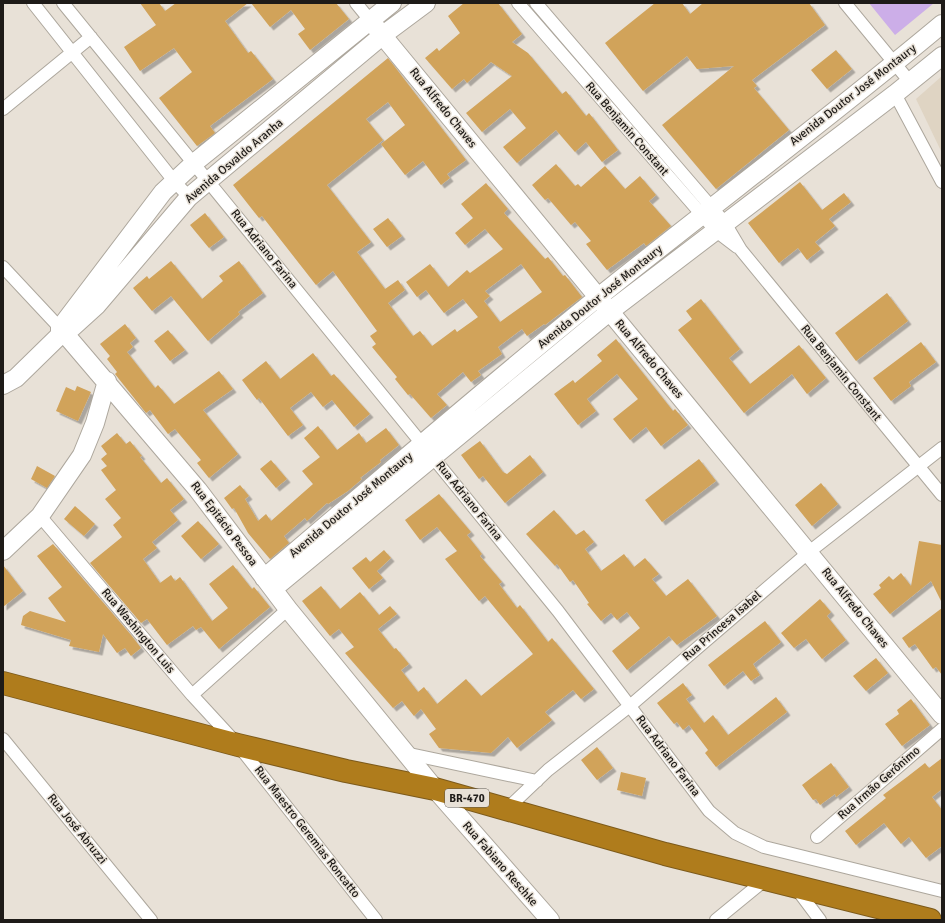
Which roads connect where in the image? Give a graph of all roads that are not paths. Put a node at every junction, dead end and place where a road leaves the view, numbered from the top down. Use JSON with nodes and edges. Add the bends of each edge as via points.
{"nodes":[{"id":1,"x":33,"y":3,"type":"edge"},
{"id":2,"x":63,"y":3,"type":"edge"},
{"id":3,"x":356,"y":3,"type":"edge"},
{"id":4,"x":392,"y":3,"type":"edge"},
{"id":5,"x":426,"y":3,"type":"edge"},
{"id":6,"x":518,"y":3,"type":"edge"},
{"id":7,"x":536,"y":3,"type":"edge"},
{"id":8,"x":845,"y":3,"type":"edge"},
{"id":9,"x":369,"y":19,"type":"junction"},
{"id":10,"x":942,"y":24,"type":"edge"},
{"id":11,"x":384,"y":35,"type":"junction"},
{"id":12,"x":91,"y":38,"type":"junction"},
{"id":13,"x":72,"y":52,"type":"junction"},
{"id":14,"x":942,"y":56,"type":"edge"},
{"id":15,"x":894,"y":64,"type":"junction"},
{"id":16,"x":910,"y":82,"type":"junction"},
{"id":17,"x":895,"y":94,"type":"junction"},
{"id":18,"x":4,"y":106,"type":"edge"},
{"id":19,"x":201,"y":172,"type":"junction"},
{"id":20,"x":174,"y":181,"type":"junction"},
{"id":21,"x":942,"y":182,"type":"edge"},
{"id":22,"x":189,"y":197,"type":"junction"},
{"id":23,"x":706,"y":210,"type":"junction"},
{"id":24,"x":720,"y":227,"type":"junction"},
{"id":25,"x":3,"y":267,"type":"edge"},
{"id":26,"x":598,"y":297,"type":"junction"},
{"id":27,"x":610,"y":312,"type":"junction"},
{"id":28,"x":62,"y":332,"type":"junction"},
{"id":29,"x":107,"y":381,"type":"junction"},
{"id":30,"x":3,"y":385,"type":"edge"},
{"id":31,"x":942,"y":448,"type":"edge"},
{"id":32,"x":427,"y":451,"type":"junction"},
{"id":33,"x":918,"y":466,"type":"junction"},
{"id":34,"x":942,"y":495,"type":"edge"},
{"id":35,"x":40,"y":516,"type":"junction"},
{"id":36,"x":3,"y":551,"type":"edge"},
{"id":37,"x":809,"y":552,"type":"junction"},
{"id":38,"x":268,"y":583,"type":"junction"},
{"id":39,"x":288,"y":609,"type":"junction"},
{"id":40,"x":3,"y":683,"type":"edge"},
{"id":41,"x":192,"y":695,"type":"junction"},
{"id":42,"x":631,"y":705,"type":"junction"},
{"id":43,"x":942,"y":715,"type":"edge"},
{"id":44,"x":942,"y":729,"type":"edge"},
{"id":45,"x":3,"y":739,"type":"edge"},
{"id":46,"x":238,"y":745,"type":"junction"},
{"id":47,"x":405,"y":753,"type":"junction"},
{"id":48,"x":537,"y":781,"type":"junction"},
{"id":49,"x":435,"y":789,"type":"junction"},
{"id":50,"x":507,"y":809,"type":"junction"},
{"id":51,"x":817,"y":837,"type":"dead end"},
{"id":52,"x":766,"y":879,"type":"junction"},
{"id":53,"x":794,"y":886,"type":"junction"},
{"id":54,"x":942,"y":891,"type":"edge"},
{"id":55,"x":151,"y":920,"type":"edge"},
{"id":56,"x":376,"y":920,"type":"edge"},
{"id":57,"x":550,"y":920,"type":"edge"},
{"id":58,"x":716,"y":920,"type":"edge"},
{"id":59,"x":820,"y":920,"type":"edge"},
{"id":60,"x":930,"y":920,"type":"edge"}],
"edges":[{"from":1,"to":13,"type":"street"},
{"from":2,"to":12,"type":"street","name":"Rua Adriano Farina"},
{"from":3,"to":9,"type":"street","name":"Rua Alfredo Chaves"},
{"from":4,"to":9,"type":"street","name":"Avenida Osvaldo Aranha"},
{"from":5,"to":11,"type":"street","name":"Avenida Osvaldo Aranha"},
{"from":6,"to":23,"type":"street","name":"Rua Benjamin Constant"},
{"from":7,"to":23,"type":"street","name":"Rua Benjamin Constant"},
{"from":8,"to":15,"type":"street"},
{"from":9,"to":11,"type":"street","name":"Rua Alfredo Chaves"},
{"from":9,"to":19,"type":"street","name":"Avenida Osvaldo Aranha"},
{"from":10,"to":15,"type":"street","name":"Avenida Doutor José Montaury"},
{"from":11,"to":19,"type":"street","name":"Avenida Osvaldo Aranha"},
{"from":11,"to":26,"type":"street","name":"Rua Alfredo Chaves"},
{"from":12,"to":13,"type":"street"},
{"from":12,"to":19,"type":"street","name":"Rua Adriano Farina"},
{"from":13,"to":18,"type":"street"},
{"from":13,"to":20,"type":"street"},
{"from":14,"to":16,"type":"street","name":"Avenida Doutor José Montaury"},
{"from":15,"to":16,"type":"street"},
{"from":15,"to":23,"type":"street","name":"Avenida Doutor José Montaury"},
{"from":16,"to":17,"type":"street","name":"Avenida Doutor José Montaury"},
{"from":17,"to":21,"type":"street"},
{"from":17,"to":24,"type":"street","name":"Avenida Doutor José Montaury"},
{"from":19,"to":20,"type":"street","name":"Avenida Osvaldo Aranha"},
{"from":19,"to":22,"type":"street","name":"Avenida Osvaldo Aranha"},
{"from":19,"to":32,"type":"street","name":"Rua Adriano Farina"},
{"from":20,"to":22,"type":"street"},
{"from":20,"to":28,"type":"street","name":"Avenida Osvaldo Aranha","via":[[163,192]]},
{"from":22,"to":28,"type":"street","name":"Avenida Osvaldo Aranha","via":[[97,305]]},
{"from":23,"to":24,"type":"street","name":"Rua Benjamin Constant"},
{"from":23,"to":26,"type":"street","name":"Avenida Doutor José Montaury"},
{"from":24,"to":27,"type":"street","name":"Avenida Doutor José Montaury"},
{"from":24,"to":33,"type":"street","name":"Rua Benjamin Constant"},
{"from":25,"to":28,"type":"street","name":"Rua Epitácio Pessoa"},
{"from":26,"to":27,"type":"street","name":"Rua Alfredo Chaves"},
{"from":26,"to":32,"type":"street","name":"Avenida Doutor José Montaury"},
{"from":27,"to":32,"type":"street","name":"Avenida Doutor José Montaury"},
{"from":27,"to":37,"type":"street","name":"Rua Alfredo Chaves"},
{"from":28,"to":29,"type":"street","name":"Rua Epitácio Pessoa"},
{"from":28,"to":30,"type":"street","name":"Avenida Osvaldo Aranha","via":[[16,378]]},
{"from":29,"to":35,"type":"street","via":[[95,423],[82,455]]},
{"from":29,"to":38,"type":"street","name":"Rua Epitácio Pessoa","via":[[198,490]]},
{"from":31,"to":33,"type":"street","name":"Rua Princesa Isabel"},
{"from":32,"to":38,"type":"street","name":"Avenida Doutor José Montaury"},
{"from":32,"to":42,"type":"street","name":"Rua Adriano Farina","via":[[558,610]]},
{"from":33,"to":34,"type":"street","name":"Rua Benjamin Constant"},
{"from":33,"to":37,"type":"street","name":"Rua Princesa Isabel"},
{"from":35,"to":36,"type":"street"},
{"from":35,"to":41,"type":"street","name":"Rua Washington Luis"},
{"from":37,"to":42,"type":"street","name":"Rua Princesa Isabel"},
{"from":37,"to":43,"type":"street","name":"Rua Alfredo Chaves"},
{"from":38,"to":39,"type":"street","name":"Rua Epitácio Pessoa"},
{"from":39,"to":41,"type":"street"},
{"from":39,"to":47,"type":"street","name":"Rua Epitácio Pessoa"},
{"from":40,"to":46,"type":"highway","number":"BR-470"},
{"from":41,"to":46,"type":"street","name":"Rua Washington Luis"},
{"from":42,"to":48,"type":"street","name":"Rua Princesa Isabel"},
{"from":42,"to":54,"type":"street","name":"Rua Adriano Farina","via":[[709,810],[735,833],[764,846]]},
{"from":44,"to":51,"type":"street","name":"Rua Irmão Gerônimo"},
{"from":45,"to":55,"type":"street","name":"Rua José Abruzzi"},
{"from":46,"to":49,"type":"highway","number":"BR-470"},
{"from":46,"to":56,"type":"street","name":"Rua Maestro Geremias Roncatto"},
{"from":47,"to":48,"type":"street"},
{"from":47,"to":49,"type":"street","name":"Rua Epitácio Pessoa"},
{"from":48,"to":50,"type":"street","name":"Rua Princesa Isabel"},
{"from":49,"to":50,"type":"highway","number":"BR-470"},
{"from":49,"to":57,"type":"street","name":"Rua Fabiano Reschke"},
{"from":50,"to":52,"type":"highway","number":"BR-470","via":[[665,854]]},
{"from":52,"to":53,"type":"highway","number":"BR-470"},
{"from":52,"to":58,"type":"street"},
{"from":53,"to":59,"type":"street"},
{"from":53,"to":60,"type":"highway","number":"BR-470"}]}
